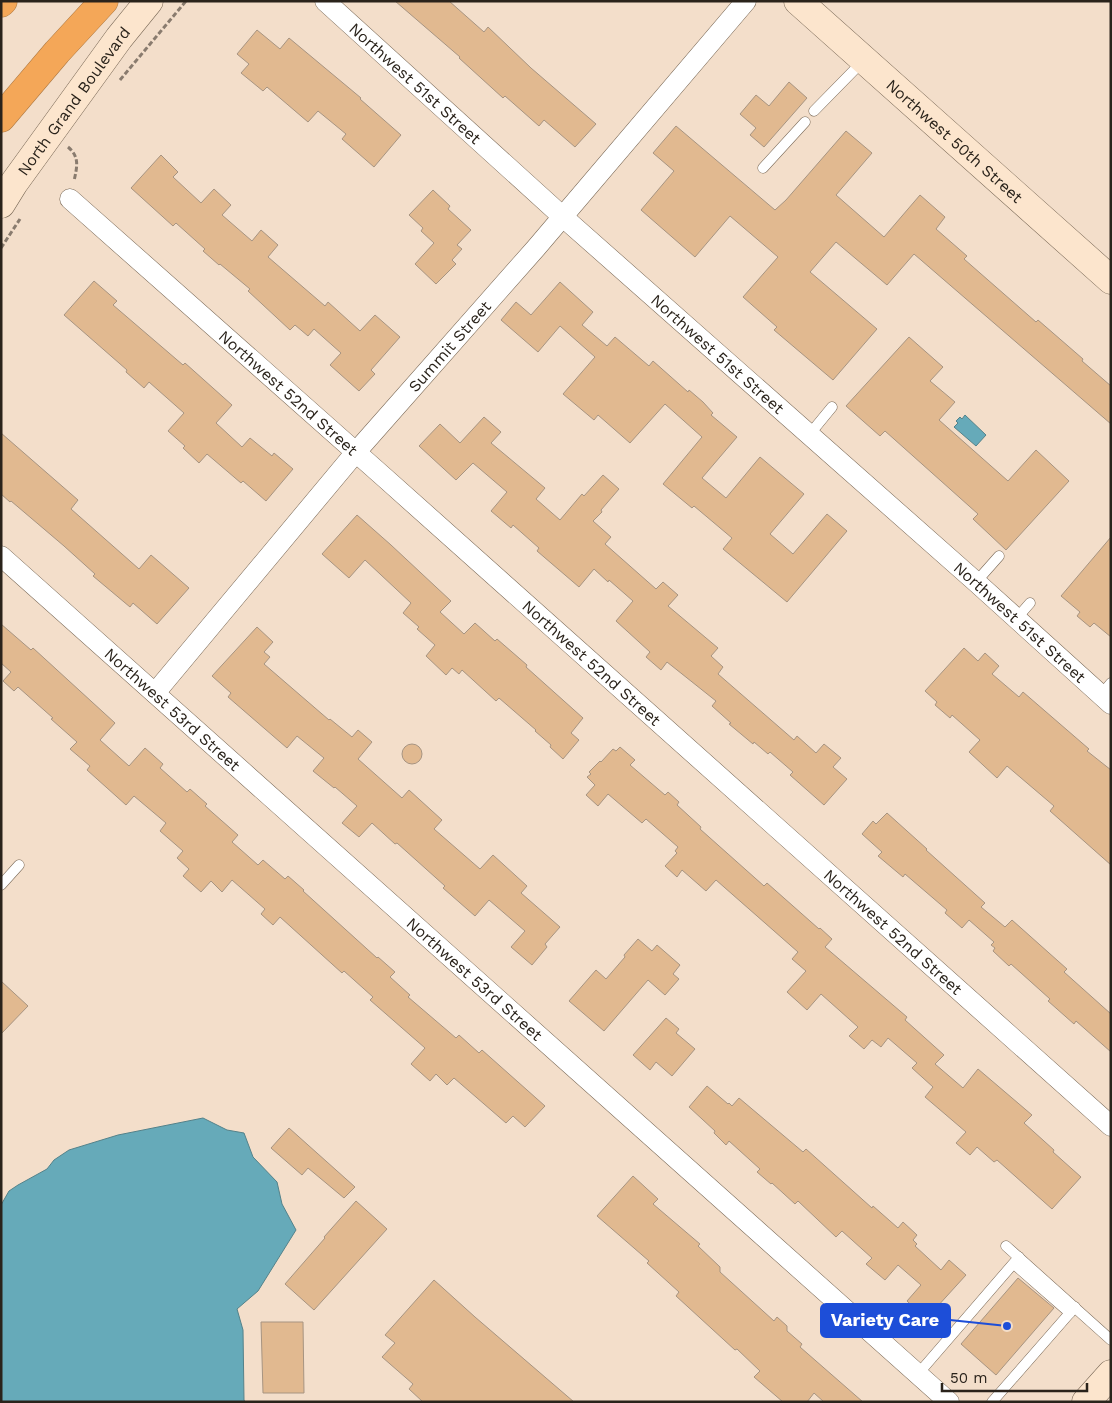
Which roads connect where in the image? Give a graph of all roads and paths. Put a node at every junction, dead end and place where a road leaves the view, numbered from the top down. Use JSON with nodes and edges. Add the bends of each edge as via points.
{"nodes":[{"id":1,"x":104,"y":1,"type":"edge"},
{"id":2,"x":149,"y":1,"type":"edge"},
{"id":3,"x":186,"y":1,"type":"edge"},
{"id":4,"x":325,"y":1,"type":"edge"},
{"id":5,"x":746,"y":1,"type":"edge"},
{"id":6,"x":798,"y":1,"type":"edge"},
{"id":7,"x":863,"y":60,"type":"junction"},
{"id":8,"x":116,"y":85,"type":"dead end"},
{"id":9,"x":814,"y":111,"type":"dead end"},
{"id":10,"x":1,"y":118,"type":"edge"},
{"id":11,"x":805,"y":122,"type":"dead end"},
{"id":12,"x":73,"y":140,"type":"dead end"},
{"id":13,"x":68,"y":146,"type":"junction"},
{"id":14,"x":63,"y":154,"type":"dead end"},
{"id":15,"x":764,"y":168,"type":"dead end"},
{"id":16,"x":70,"y":199,"type":"joint"},
{"id":17,"x":11,"y":210,"type":"edge"},
{"id":18,"x":563,"y":217,"type":"junction"},
{"id":19,"x":1,"y":248,"type":"edge"},
{"id":20,"x":1111,"y":280,"type":"edge"},
{"id":21,"x":832,"y":407,"type":"dead end"},
{"id":22,"x":809,"y":434,"type":"junction"},
{"id":23,"x":356,"y":452,"type":"junction"},
{"id":24,"x":1,"y":556,"type":"edge"},
{"id":25,"x":999,"y":556,"type":"dead end"},
{"id":26,"x":976,"y":582,"type":"junction"},
{"id":27,"x":1030,"y":603,"type":"dead end"},
{"id":28,"x":1016,"y":619,"type":"junction"},
{"id":29,"x":155,"y":693,"type":"junction"},
{"id":30,"x":1107,"y":694,"type":"edge"},
{"id":31,"x":19,"y":865,"type":"dead end"},
{"id":32,"x":1,"y":884,"type":"edge"},
{"id":33,"x":1111,"y":1126,"type":"edge"},
{"id":34,"x":1006,"y":1246,"type":"dead end"},
{"id":35,"x":1017,"y":1261,"type":"junction"},
{"id":36,"x":1072,"y":1310,"type":"junction"},
{"id":37,"x":1111,"y":1340,"type":"edge"},
{"id":38,"x":918,"y":1374,"type":"junction"},
{"id":39,"x":1111,"y":1374,"type":"edge"},
{"id":40,"x":949,"y":1402,"type":"edge"},
{"id":41,"x":992,"y":1402,"type":"edge"},
{"id":42,"x":1086,"y":1402,"type":"edge"}],
"edges":[{"from":1,"to":10,"type":"highway"},
{"from":2,"to":17,"type":"main road","name":"North Grand Boulevard","via":[[14,183]]},
{"from":3,"to":8,"type":"path"},
{"from":4,"to":18,"type":"street","name":"Northwest 51st Street"},
{"from":5,"to":18,"type":"street","name":"Summit Street"},
{"from":6,"to":7,"type":"main road","name":"Northwest 50th Street"},
{"from":7,"to":9,"type":"lane"},
{"from":7,"to":20,"type":"main road","name":"Northwest 50th Street"},
{"from":11,"to":15,"type":"lane"},
{"from":12,"to":13,"type":"path"},
{"from":13,"to":14,"type":"path"},
{"from":13,"to":16,"type":"path","via":[[77,163]]},
{"from":16,"to":23,"type":"street","name":"Northwest 52nd Street"},
{"from":17,"to":19,"type":"path"},
{"from":18,"to":22,"type":"street","name":"Northwest 51st Street"},
{"from":18,"to":23,"type":"street","name":"Summit Street"},
{"from":21,"to":22,"type":"lane"},
{"from":22,"to":26,"type":"street","name":"Northwest 51st Street"},
{"from":23,"to":29,"type":"street","name":"Summit Street"},
{"from":23,"to":33,"type":"street","name":"Northwest 52nd Street"},
{"from":24,"to":29,"type":"street","name":"Northwest 53rd Street"},
{"from":25,"to":26,"type":"lane"},
{"from":26,"to":28,"type":"street","name":"Northwest 51st Street"},
{"from":27,"to":28,"type":"lane"},
{"from":28,"to":30,"type":"street","name":"Northwest 51st Street"},
{"from":29,"to":38,"type":"street","name":"Northwest 53rd Street"},
{"from":31,"to":32,"type":"lane"},
{"from":34,"to":35,"type":"lane"},
{"from":35,"to":36,"type":"lane"},
{"from":35,"to":38,"type":"lane"},
{"from":36,"to":37,"type":"lane"},
{"from":36,"to":41,"type":"lane"},
{"from":38,"to":40,"type":"street","name":"Northwest 53rd Street"},
{"from":39,"to":42,"type":"main road"}]}
